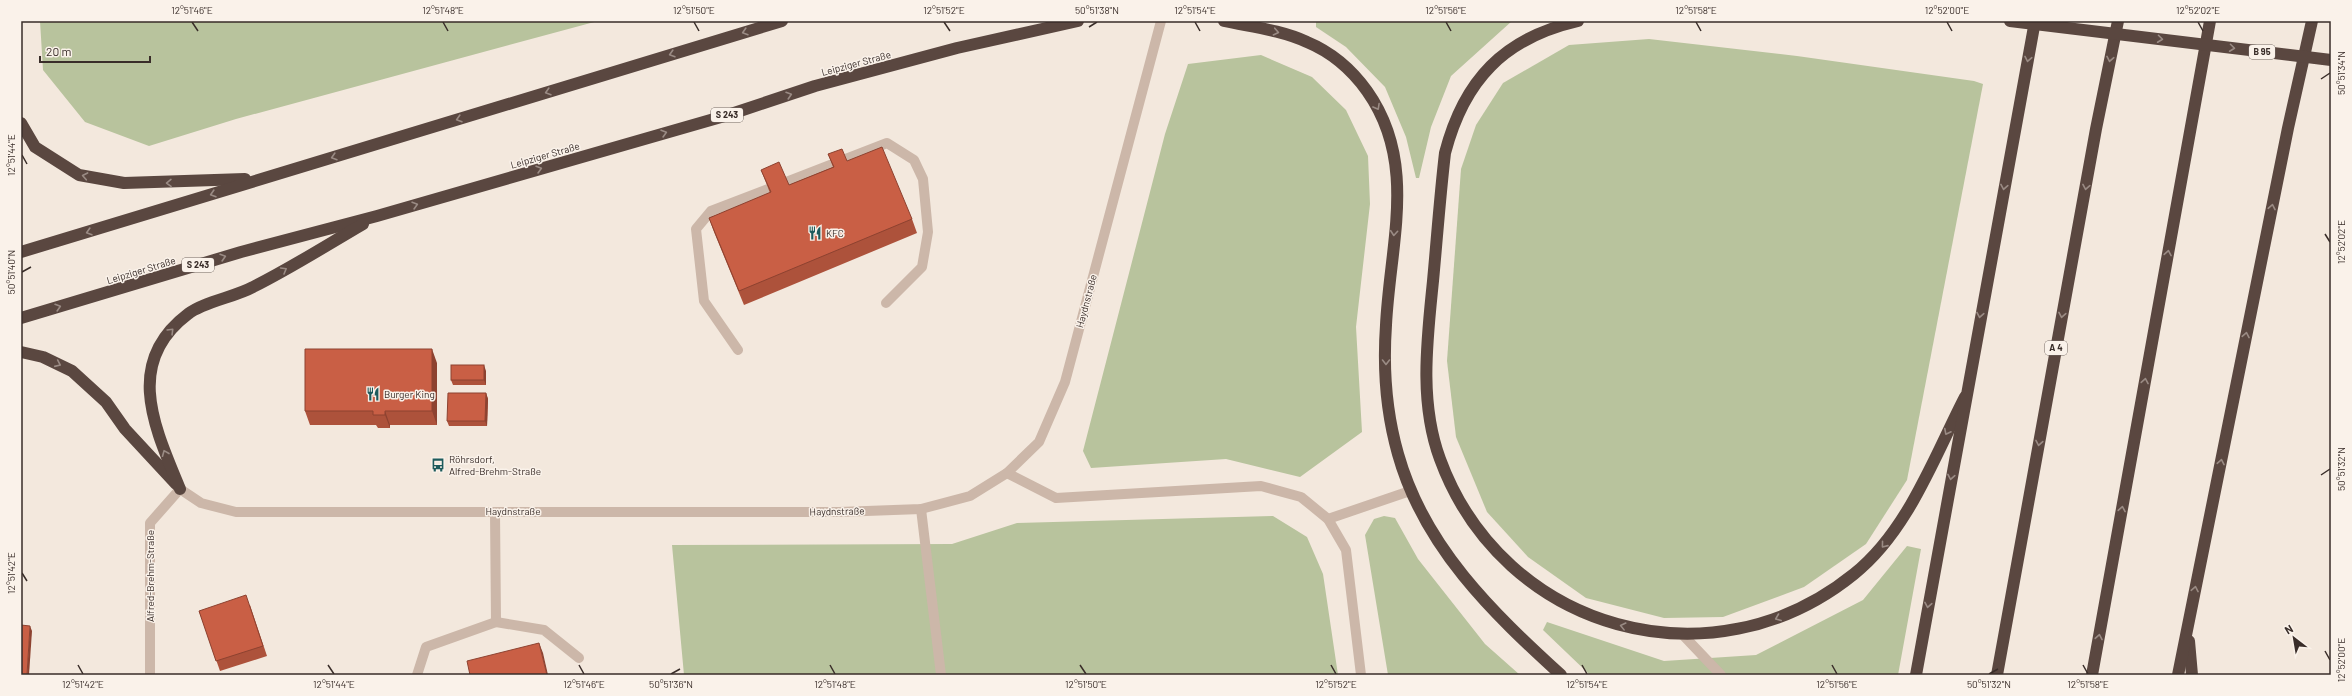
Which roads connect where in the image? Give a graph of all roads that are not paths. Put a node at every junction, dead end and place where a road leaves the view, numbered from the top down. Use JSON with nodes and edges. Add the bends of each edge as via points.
{"nodes":[{"id":1,"x":782,"y":21,"type":"edge"},
{"id":2,"x":1078,"y":21,"type":"edge"},
{"id":3,"x":1161,"y":21,"type":"edge"},
{"id":4,"x":1224,"y":21,"type":"edge"},
{"id":5,"x":1578,"y":21,"type":"edge"},
{"id":6,"x":2010,"y":21,"type":"edge"},
{"id":7,"x":2035,"y":21,"type":"edge"},
{"id":8,"x":2118,"y":21,"type":"edge"},
{"id":9,"x":2210,"y":21,"type":"edge"},
{"id":10,"x":2312,"y":21,"type":"edge"},
{"id":11,"x":2331,"y":60,"type":"edge"},
{"id":12,"x":21,"y":123,"type":"edge"},
{"id":13,"x":264,"y":178,"type":"junction"},
{"id":14,"x":377,"y":216,"type":"junction"},
{"id":15,"x":21,"y":252,"type":"edge"},
{"id":16,"x":886,"y":303,"type":"dead end"},
{"id":17,"x":21,"y":318,"type":"edge"},
{"id":18,"x":738,"y":350,"type":"dead end"},
{"id":19,"x":21,"y":352,"type":"edge"},
{"id":20,"x":1965,"y":397,"type":"junction"},
{"id":21,"x":1008,"y":473,"type":"junction"},
{"id":22,"x":180,"y":489,"type":"junction"},
{"id":23,"x":1410,"y":491,"type":"junction"},
{"id":24,"x":921,"y":509,"type":"junction"},
{"id":25,"x":495,"y":512,"type":"junction"},
{"id":26,"x":1328,"y":519,"type":"junction"},
{"id":27,"x":496,"y":622,"type":"junction"},
{"id":28,"x":2187,"y":628,"type":"junction"},
{"id":29,"x":1683,"y":635,"type":"junction"},
{"id":30,"x":579,"y":658,"type":"dead end"},
{"id":31,"x":150,"y":675,"type":"edge"},
{"id":32,"x":417,"y":675,"type":"edge"},
{"id":33,"x":941,"y":675,"type":"edge"},
{"id":34,"x":1361,"y":675,"type":"edge"},
{"id":35,"x":1560,"y":675,"type":"edge"},
{"id":36,"x":1722,"y":675,"type":"edge"},
{"id":37,"x":1916,"y":675,"type":"edge"},
{"id":38,"x":1997,"y":675,"type":"edge"},
{"id":39,"x":2092,"y":675,"type":"edge"},
{"id":40,"x":2178,"y":675,"type":"edge"},
{"id":41,"x":2192,"y":675,"type":"edge"}],
"edges":[{"from":1,"to":13,"type":"highway","one_way":true},
{"from":14,"to":2,"type":"highway","name":"Leipziger Straße","number":"S 243","one_way":true,"via":[[728,115],[815,86],[957,48]]},
{"from":3,"to":21,"type":"street","name":"Haydnstraße","via":[[1065,382],[1039,442]]},
{"from":4,"to":23,"type":"highway","one_way":true,"via":[[1289,34],[1329,54],[1362,84],[1377,105],[1388,129],[1395,153],[1398,179],[1386,325],[1385,382],[1389,417]]},
{"from":29,"to":5,"type":"highway","one_way":true,"via":[[1621,626],[1591,617],[1562,603],[1530,582],[1500,556],[1475,527],[1455,494],[1439,458],[1430,420],[1425,381],[1427,342],[1445,153],[1452,128],[1462,103],[1477,82],[1514,46],[1538,34]]},
{"from":6,"to":11,"type":"highway","number":"B 95","one_way":true,"bridge":true},
{"from":7,"to":20,"type":"highway","one_way":true},
{"from":8,"to":38,"type":"highway","number":"A 4","one_way":true},
{"from":39,"to":9,"type":"highway","one_way":true},
{"from":28,"to":10,"type":"highway","one_way":true},
{"from":13,"to":12,"type":"highway","one_way":true,"via":[[124,183],[79,175],[35,147]]},
{"from":13,"to":15,"type":"highway","one_way":true},
{"from":17,"to":14,"type":"highway","name":"Leipziger Straße","number":"S 243","one_way":true,"via":[[241,252]]},
{"from":22,"to":14,"type":"highway","one_way":true,"via":[[159,439],[149,401],[151,371],[161,341],[189,313],[252,288]]},
{"from":16,"to":18,"type":"street","via":[[922,267],[928,232],[923,179],[914,160],[887,143],[711,211],[696,229],[704,301]]},
{"from":19,"to":22,"type":"highway","one_way":true,"via":[[43,358],[72,371],[106,402],[145,452]]},
{"from":20,"to":29,"type":"highway","one_way":true,"via":[[1900,524],[1855,574],[1816,600],[1771,620],[1743,629]]},
{"from":20,"to":37,"type":"highway","one_way":true},
{"from":21,"to":24,"type":"street","name":"Haydnstraße","via":[[970,496]]},
{"from":21,"to":26,"type":"street","via":[[1056,498],[1261,486],[1301,497]]},
{"from":22,"to":25,"type":"street","name":"Haydnstraße","via":[[201,503],[236,512]]},
{"from":22,"to":31,"type":"street","name":"Alfred-Brehm-Straße","via":[[150,523]]},
{"from":23,"to":26,"type":"street"},
{"from":23,"to":35,"type":"highway","via":[[1425,522],[1466,580],[1502,620]]},
{"from":24,"to":25,"type":"street","name":"Haydnstraße","via":[[839,512]]},
{"from":24,"to":33,"type":"street"},
{"from":25,"to":27,"type":"street"},
{"from":26,"to":34,"type":"street","via":[[1346,550]]},
{"from":27,"to":30,"type":"street","via":[[544,630]]},
{"from":27,"to":32,"type":"street","via":[[426,647]]},
{"from":28,"to":40,"type":"highway"},
{"from":28,"to":41,"type":"highway"},
{"from":29,"to":36,"type":"street"}]}
